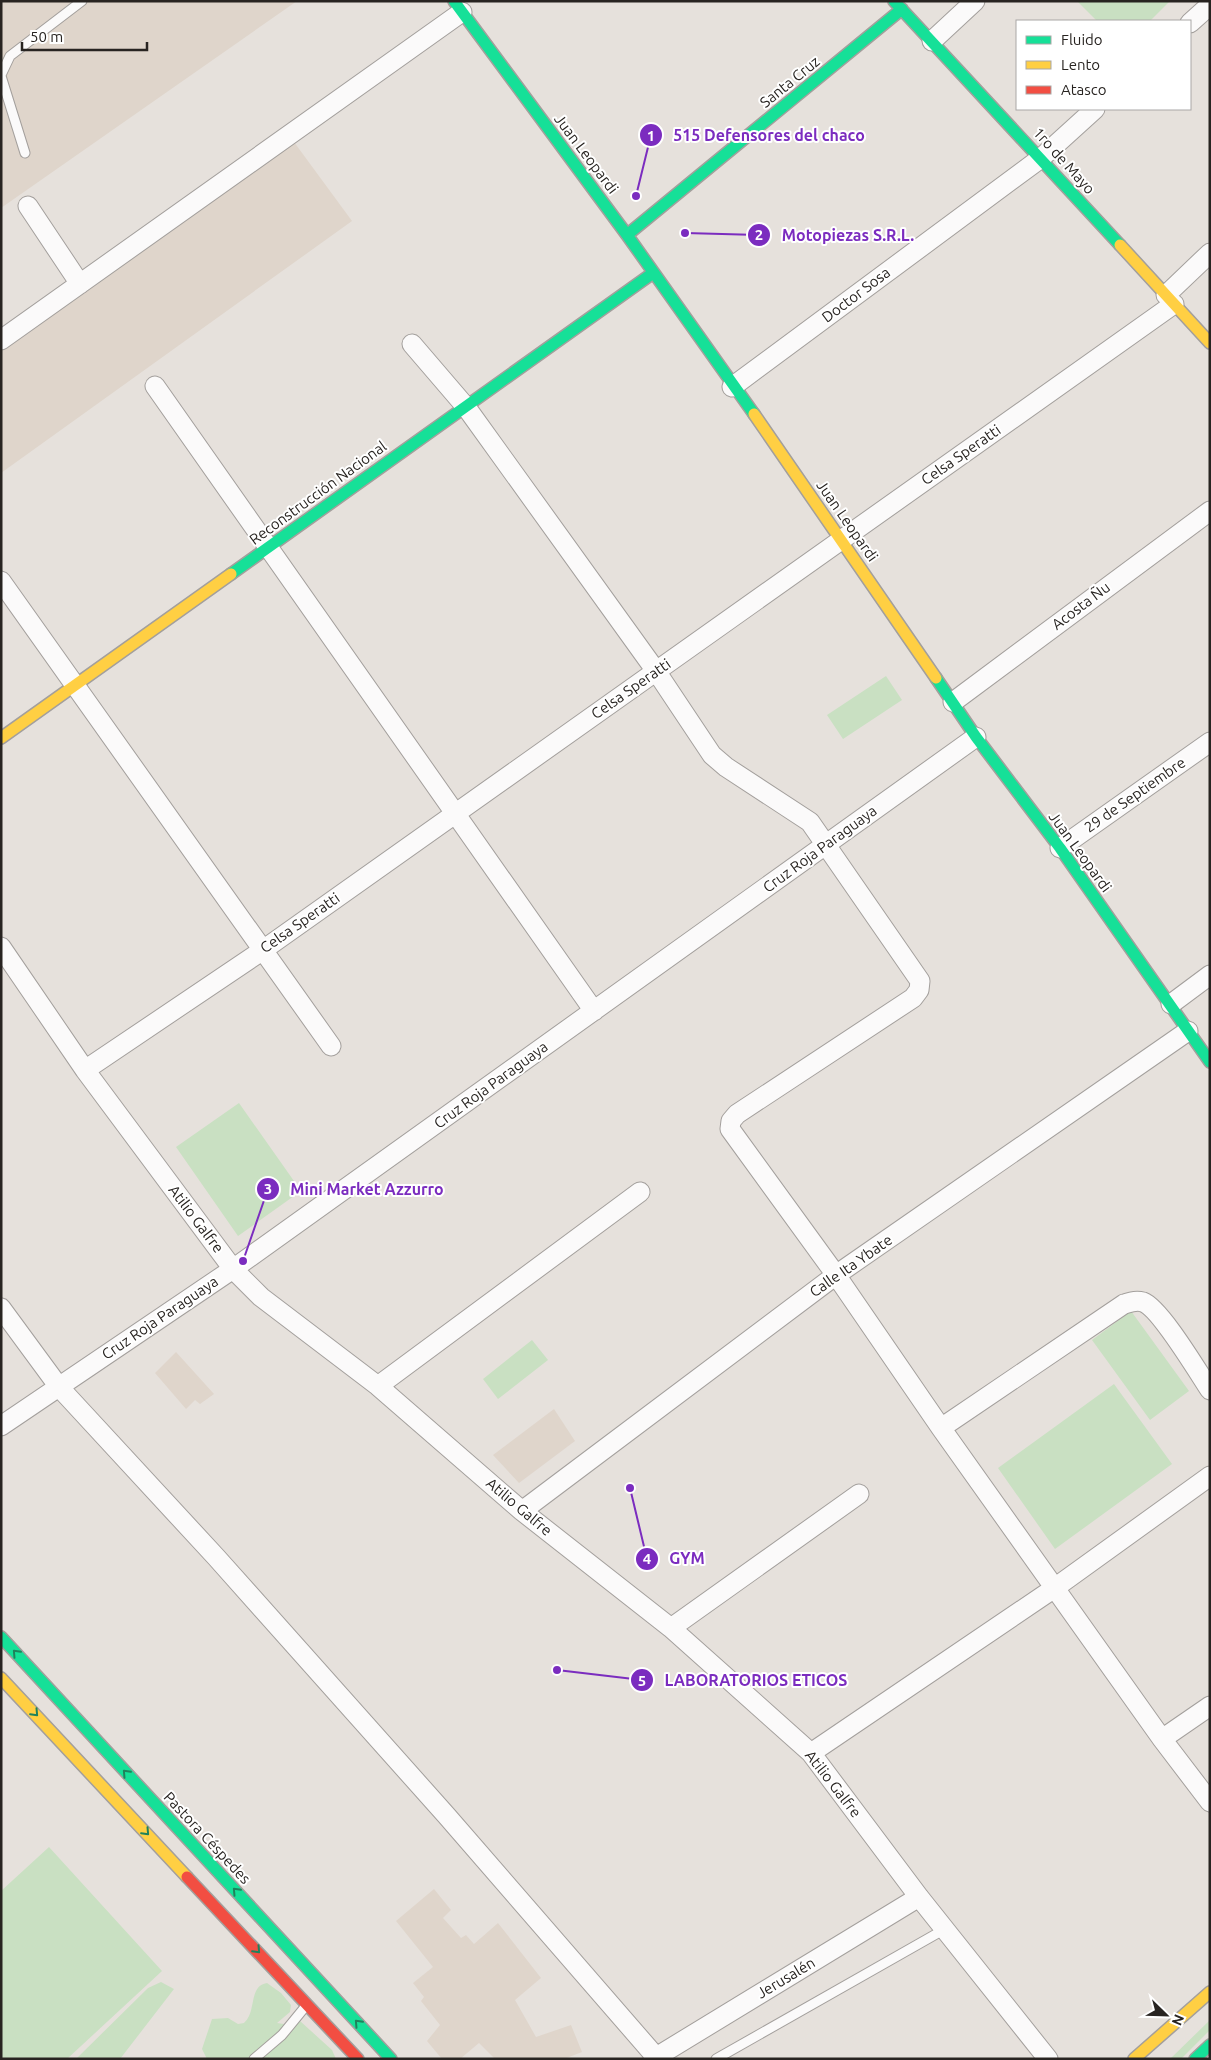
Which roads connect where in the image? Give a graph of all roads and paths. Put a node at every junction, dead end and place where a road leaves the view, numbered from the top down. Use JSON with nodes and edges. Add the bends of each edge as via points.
{"nodes":[{"id":1,"x":82,"y":1,"type":"edge"},
{"id":2,"x":975,"y":1,"type":"edge"},
{"id":3,"x":898,"y":5,"type":"edge"},
{"id":4,"x":1210,"y":5,"type":"edge"},
{"id":5,"x":458,"y":7,"type":"edge"},
{"id":6,"x":1191,"y":22,"type":"edge"},
{"id":7,"x":932,"y":41,"type":"junction"},
{"id":8,"x":1,"y":75,"type":"edge"},
{"id":9,"x":1094,"y":110,"type":"edge"},
{"id":10,"x":26,"y":153,"type":"dead end"},
{"id":11,"x":1041,"y":158,"type":"junction"},
{"id":12,"x":28,"y":206,"type":"dead end"},
{"id":13,"x":627,"y":235,"type":"junction"},
{"id":14,"x":1210,"y":253,"type":"edge"},
{"id":15,"x":653,"y":273,"type":"junction"},
{"id":16,"x":80,"y":284,"type":"junction"},
{"id":17,"x":1170,"y":300,"type":"junction"},
{"id":18,"x":1,"y":340,"type":"edge"},
{"id":19,"x":1210,"y":343,"type":"edge"},
{"id":20,"x":412,"y":344,"type":"dead end"},
{"id":21,"x":155,"y":386,"type":"dead end"},
{"id":22,"x":732,"y":387,"type":"junction"},
{"id":23,"x":466,"y":407,"type":"junction"},
{"id":24,"x":1210,"y":511,"type":"edge"},
{"id":25,"x":842,"y":539,"type":"junction"},
{"id":26,"x":269,"y":548,"type":"junction"},
{"id":27,"x":1,"y":581,"type":"edge"},
{"id":28,"x":656,"y":671,"type":"junction"},
{"id":29,"x":74,"y":686,"type":"junction"},
{"id":30,"x":953,"y":702,"type":"junction"},
{"id":31,"x":976,"y":736,"type":"junction"},
{"id":32,"x":1,"y":738,"type":"edge"},
{"id":33,"x":1210,"y":742,"type":"edge"},
{"id":34,"x":455,"y":814,"type":"junction"},
{"id":35,"x":826,"y":844,"type":"junction"},
{"id":36,"x":1060,"y":848,"type":"junction"},
{"id":37,"x":1,"y":947,"type":"edge"},
{"id":38,"x":263,"y":950,"type":"junction"},
{"id":39,"x":1210,"y":975,"type":"edge"},
{"id":40,"x":1171,"y":1004,"type":"junction"},
{"id":41,"x":594,"y":1011,"type":"junction"},
{"id":42,"x":1188,"y":1031,"type":"junction"},
{"id":43,"x":332,"y":1046,"type":"dead end"},
{"id":44,"x":1210,"y":1062,"type":"edge"},
{"id":45,"x":85,"y":1070,"type":"junction"},
{"id":46,"x":640,"y":1192,"type":"dead end"},
{"id":47,"x":233,"y":1269,"type":"junction"},
{"id":48,"x":836,"y":1275,"type":"junction"},
{"id":49,"x":1,"y":1308,"type":"edge"},
{"id":50,"x":378,"y":1386,"type":"junction"},
{"id":51,"x":59,"y":1387,"type":"junction"},
{"id":52,"x":1210,"y":1390,"type":"edge"},
{"id":53,"x":1,"y":1426,"type":"edge"},
{"id":54,"x":941,"y":1428,"type":"junction"},
{"id":55,"x":1210,"y":1476,"type":"edge"},
{"id":56,"x":859,"y":1494,"type":"dead end"},
{"id":57,"x":522,"y":1511,"type":"junction"},
{"id":58,"x":1056,"y":1587,"type":"junction"},
{"id":59,"x":671,"y":1628,"type":"junction"},
{"id":60,"x":1,"y":1637,"type":"edge"},
{"id":61,"x":1,"y":1678,"type":"edge"},
{"id":62,"x":1210,"y":1706,"type":"edge"},
{"id":63,"x":1162,"y":1739,"type":"junction"},
{"id":64,"x":811,"y":1753,"type":"junction"},
{"id":65,"x":1210,"y":1802,"type":"edge"},
{"id":66,"x":919,"y":1897,"type":"junction"},
{"id":67,"x":945,"y":1929,"type":"junction"},
{"id":68,"x":1210,"y":1992,"type":"edge"},
{"id":69,"x":316,"y":1995,"type":"junction"},
{"id":70,"x":1210,"y":2045,"type":"edge"},
{"id":71,"x":654,"y":2058,"type":"edge"},
{"id":72,"x":254,"y":2059,"type":"edge"},
{"id":73,"x":358,"y":2059,"type":"edge"},
{"id":74,"x":391,"y":2059,"type":"edge"},
{"id":75,"x":716,"y":2059,"type":"edge"},
{"id":76,"x":1048,"y":2059,"type":"edge"},
{"id":77,"x":1134,"y":2059,"type":"edge"},
{"id":78,"x":1195,"y":2059,"type":"edge"}],
"edges":[{"from":1,"to":8,"type":"lane","via":[[10,56]]},
{"from":2,"to":7,"type":"street"},
{"from":3,"to":7,"type":"main road","name":"1ro de Mayo"},
{"from":3,"to":13,"type":"main road","name":"Santa Cruz"},
{"from":4,"to":6,"type":"street"},
{"from":5,"to":13,"type":"main road","name":"Juan Leopardi"},
{"from":5,"to":16,"type":"street"},
{"from":7,"to":11,"type":"main road","name":"1ro de Mayo"},
{"from":8,"to":10,"type":"lane"},
{"from":9,"to":11,"type":"street","name":"Doctor Sosa"},
{"from":11,"to":17,"type":"main road","name":"1ro de Mayo"},
{"from":11,"to":22,"type":"street","name":"Doctor Sosa"},
{"from":12,"to":16,"type":"street"},
{"from":13,"to":15,"type":"main road","name":"Juan Leopardi"},
{"from":14,"to":17,"type":"street","name":"Celsa Speratti"},
{"from":15,"to":22,"type":"main road","name":"Juan Leopardi"},
{"from":15,"to":23,"type":"main road","name":"Reconstrucción Nacional"},
{"from":16,"to":18,"type":"street"},
{"from":17,"to":19,"type":"main road","name":"1ro de Mayo"},
{"from":17,"to":25,"type":"street","name":"Celsa Speratti"},
{"from":20,"to":23,"type":"street"},
{"from":21,"to":26,"type":"street"},
{"from":22,"to":25,"type":"main road","name":"Juan Leopardi"},
{"from":23,"to":26,"type":"main road","name":"Reconstrucción Nacional"},
{"from":23,"to":28,"type":"street"},
{"from":24,"to":30,"type":"street","name":"Acosta Ñu"},
{"from":25,"to":28,"type":"street","name":"Celsa Speratti"},
{"from":25,"to":30,"type":"main road","name":"Juan Leopardi"},
{"from":26,"to":29,"type":"main road","name":"Reconstrucción Nacional"},
{"from":26,"to":34,"type":"street"},
{"from":27,"to":29,"type":"street"},
{"from":28,"to":34,"type":"street","name":"Celsa Speratti"},
{"from":28,"to":35,"type":"street","via":[[712,756],[810,822]]},
{"from":29,"to":32,"type":"main road","name":"Reconstrucción Nacional"},
{"from":29,"to":38,"type":"street"},
{"from":30,"to":31,"type":"main road","name":"Juan Leopardi"},
{"from":31,"to":35,"type":"street","name":"Cruz Roja Paraguaya"},
{"from":31,"to":36,"type":"main road","name":"Juan Leopardi"},
{"from":33,"to":36,"type":"street","name":"29 de Septiembre"},
{"from":34,"to":38,"type":"street","name":"Celsa Speratti"},
{"from":34,"to":41,"type":"street"},
{"from":35,"to":41,"type":"street","name":"Cruz Roja Paraguaya"},
{"from":35,"to":48,"type":"street","via":[[920,980],[919,990],[913,998],[737,1114],[730,1128]]},
{"from":36,"to":40,"type":"main road","name":"Juan Leopardi"},
{"from":37,"to":45,"type":"street","name":"Atilio Galfre"},
{"from":38,"to":43,"type":"street"},
{"from":38,"to":45,"type":"street","name":"Celsa Speratti"},
{"from":39,"to":40,"type":"street"},
{"from":40,"to":42,"type":"main road","name":"Juan Leopardi"},
{"from":41,"to":47,"type":"street","name":"Cruz Roja Paraguaya"},
{"from":42,"to":44,"type":"main road","name":"Juan Leopardi"},
{"from":42,"to":48,"type":"street","name":"Calle Ita Ybate"},
{"from":45,"to":47,"type":"street","name":"Atilio Galfre"},
{"from":46,"to":50,"type":"street"},
{"from":47,"to":50,"type":"street","name":"Atilio Galfre","via":[[261,1298]]},
{"from":47,"to":51,"type":"street","name":"Cruz Roja Paraguaya"},
{"from":48,"to":54,"type":"street"},
{"from":48,"to":57,"type":"street","name":"Calle Ita Ybate"},
{"from":49,"to":51,"type":"street"},
{"from":50,"to":57,"type":"street","name":"Atilio Galfre"},
{"from":51,"to":53,"type":"street","name":"Cruz Roja Paraguaya"},
{"from":51,"to":71,"type":"street","via":[[446,1815]]},
{"from":52,"to":54,"type":"street","via":[[1158,1314],[1144,1303],[1134,1301],[1124,1304]]},
{"from":54,"to":58,"type":"street"},
{"from":55,"to":58,"type":"street"},
{"from":56,"to":59,"type":"street"},
{"from":57,"to":59,"type":"street","name":"Atilio Galfre"},
{"from":58,"to":63,"type":"street"},
{"from":58,"to":64,"type":"street"},
{"from":59,"to":64,"type":"street","name":"Atilio Galfre"},
{"from":69,"to":60,"type":"main road","name":"Pastora Céspedes","one_way":true},
{"from":61,"to":69,"type":"main road","name":"Pastora Céspedes","one_way":true},
{"from":62,"to":63,"type":"street"},
{"from":63,"to":65,"type":"street"},
{"from":64,"to":66,"type":"street","name":"Atilio Galfre"},
{"from":66,"to":67,"type":"street","name":"Atilio Galfre"},
{"from":66,"to":71,"type":"street","name":"Jerusalén"},
{"from":67,"to":75,"type":"lane"},
{"from":67,"to":76,"type":"street","name":"Atilio Galfre"},
{"from":68,"to":77,"type":"main road"},
{"from":69,"to":72,"type":"lane","via":[[282,2036]]},
{"from":69,"to":73,"type":"main road","name":"Pastora Céspedes"},
{"from":74,"to":69,"type":"main road","name":"Pastora Céspedes","one_way":true},
{"from":70,"to":78,"type":"main road"}]}
